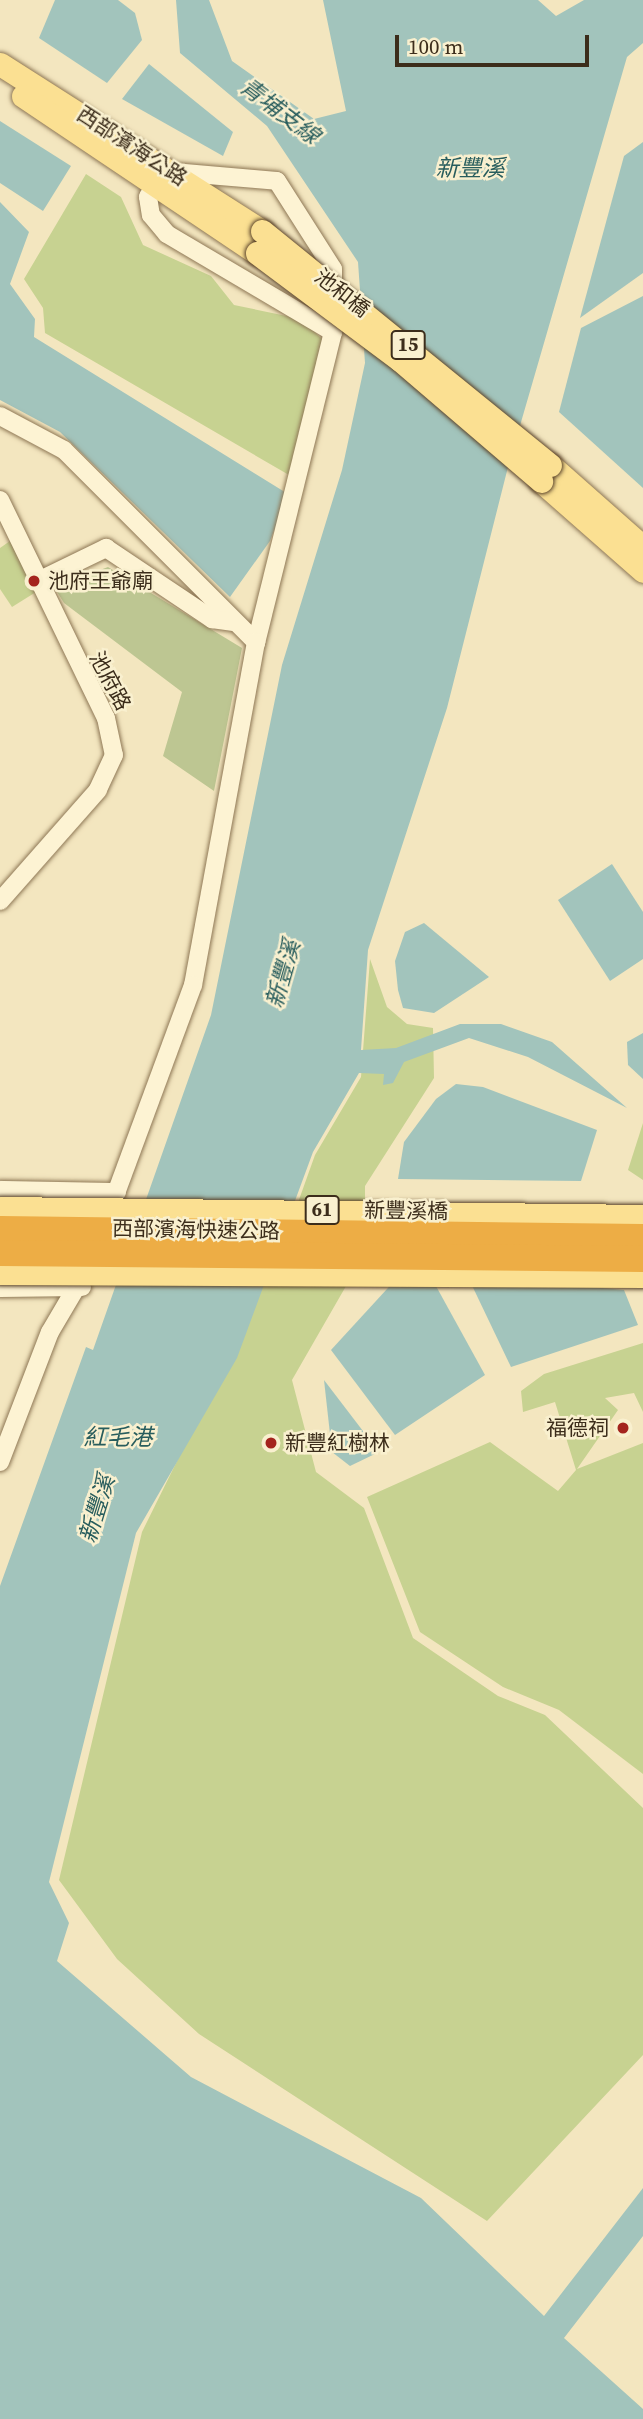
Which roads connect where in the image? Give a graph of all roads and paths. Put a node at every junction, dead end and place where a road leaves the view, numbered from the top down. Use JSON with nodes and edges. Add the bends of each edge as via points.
{"nodes":[{"id":1,"x":0,"y":64,"type":"edge"},
{"id":2,"x":0,"y":81,"type":"edge"},
{"id":3,"x":165,"y":178,"type":"junction"},
{"id":4,"x":260,"y":242,"type":"joint"},
{"id":5,"x":333,"y":293,"type":"junction"},
{"id":6,"x":308,"y":312,"type":"junction"},
{"id":7,"x":333,"y":332,"type":"junction"},
{"id":8,"x":0,"y":416,"type":"edge"},
{"id":9,"x":545,"y":473,"type":"junction"},
{"id":10,"x":0,"y":500,"type":"edge"},
{"id":11,"x":643,"y":547,"type":"edge"},
{"id":12,"x":643,"y":571,"type":"edge"},
{"id":13,"x":38,"y":581,"type":"junction"},
{"id":14,"x":234,"y":622,"type":"junction"},
{"id":15,"x":256,"y":642,"type":"junction"},
{"id":16,"x":0,"y":901,"type":"edge"},
{"id":17,"x":0,"y":1190,"type":"edge"},
{"id":18,"x":35,"y":1190,"type":"junction"},
{"id":19,"x":117,"y":1192,"type":"junction"},
{"id":20,"x":0,"y":1208,"type":"edge"},
{"id":21,"x":643,"y":1216,"type":"edge"},
{"id":22,"x":0,"y":1228,"type":"edge"},
{"id":23,"x":643,"y":1237,"type":"edge"},
{"id":24,"x":0,"y":1253,"type":"edge"},
{"id":25,"x":643,"y":1259,"type":"edge"},
{"id":26,"x":0,"y":1273,"type":"edge"},
{"id":27,"x":643,"y":1276,"type":"edge"},
{"id":28,"x":32,"y":1287,"type":"junction"},
{"id":29,"x":82,"y":1287,"type":"junction"},
{"id":30,"x":0,"y":1288,"type":"edge"},
{"id":31,"x":0,"y":1462,"type":"edge"}],
"edges":[{"from":1,"to":3,"type":"main road","name":"西部濱海公路","number":"15"},
{"from":2,"to":3,"type":"main road","name":"西部濱海公路","number":"15"},
{"from":3,"to":4,"type":"main road","name":"西部濱海公路","number":"15"},
{"from":3,"to":5,"type":"street","via":[[277,181],[333,269]]},
{"from":3,"to":6,"type":"street","via":[[148,197],[151,215],[167,234]]},
{"from":4,"to":9,"type":"main road","name":"池和橋","number":"15","bridge":true,"via":[[400,360]]},
{"from":5,"to":6,"type":"street"},
{"from":5,"to":7,"type":"street"},
{"from":6,"to":7,"type":"street"},
{"from":7,"to":15,"type":"street"},
{"from":8,"to":14,"type":"street","via":[[64,450]]},
{"from":9,"to":11,"type":"main road","number":"15"},
{"from":9,"to":12,"type":"main road","number":"15"},
{"from":10,"to":13,"type":"street","name":"池府路"},
{"from":13,"to":14,"type":"street","via":[[106,548],[212,619]]},
{"from":13,"to":16,"type":"street","name":"池府路","via":[[106,718],[114,755],[97,790]]},
{"from":14,"to":15,"type":"street"},
{"from":15,"to":19,"type":"street","via":[[193,985]]},
{"from":17,"to":18,"type":"street"},
{"from":18,"to":19,"type":"street"},
{"from":18,"to":28,"type":"street"},
{"from":19,"to":29,"type":"street"},
{"from":20,"to":21,"type":"main road","name":"新豐溪橋","number":"61","bridge":true},
{"from":22,"to":23,"type":"highway","name":"西部濱海快速公路","number":"61","bridge":true},
{"from":24,"to":25,"type":"highway","name":"西部濱海快速公路","number":"61","bridge":true},
{"from":26,"to":27,"type":"main road","bridge":true},
{"from":28,"to":29,"type":"street"},
{"from":28,"to":30,"type":"street"},
{"from":29,"to":31,"type":"street","via":[[50,1332]]}]}
